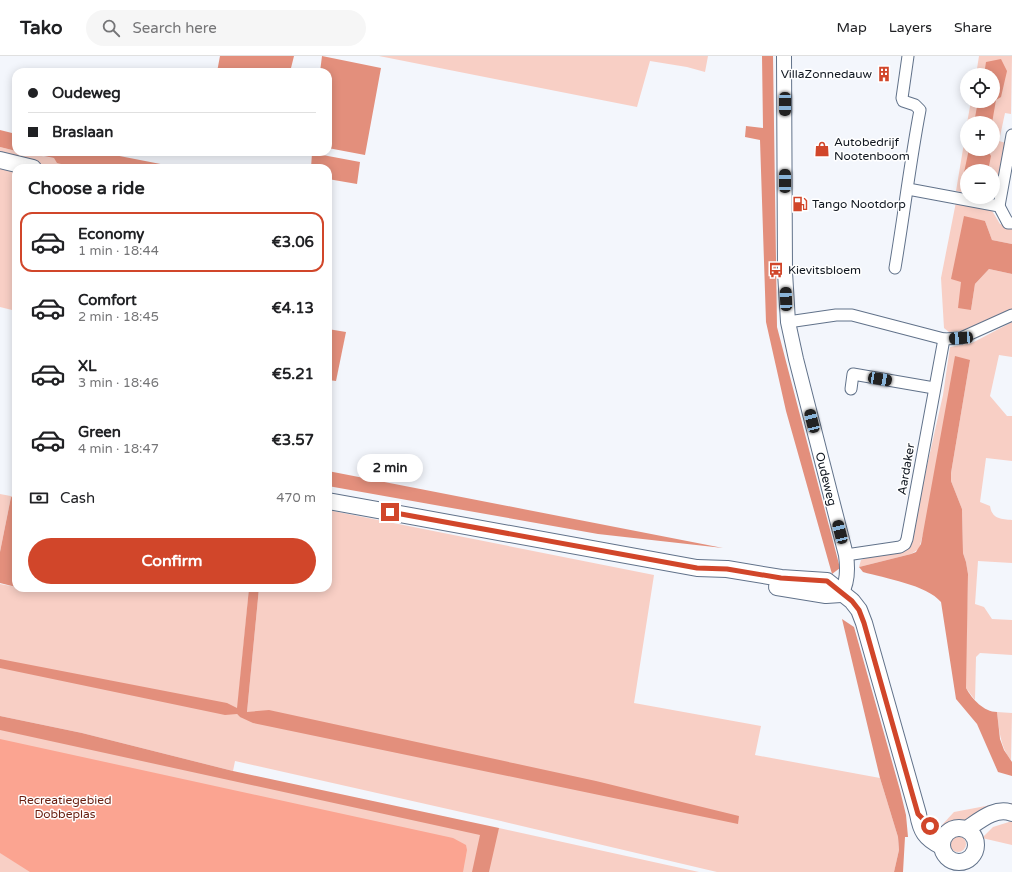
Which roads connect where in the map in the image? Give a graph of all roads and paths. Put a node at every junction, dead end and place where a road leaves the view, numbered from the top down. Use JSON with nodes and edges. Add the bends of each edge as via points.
{"nodes":[{"id":1,"x":784,"y":56,"type":"edge"},
{"id":2,"x":908,"y":56,"type":"edge"},
{"id":3,"x":1012,"y":135,"type":"edge"},
{"id":4,"x":0,"y":160,"type":"edge"},
{"id":5,"x":16,"y":164,"type":"edge"},
{"id":6,"x":908,"y":189,"type":"junction"},
{"id":7,"x":999,"y":206,"type":"junction"},
{"id":8,"x":1012,"y":223,"type":"edge"},
{"id":9,"x":895,"y":268,"type":"dead end"},
{"id":10,"x":1012,"y":315,"type":"edge"},
{"id":11,"x":788,"y":322,"type":"junction"},
{"id":12,"x":944,"y":339,"type":"junction"},
{"id":13,"x":934,"y":388,"type":"junction"},
{"id":14,"x":851,"y":389,"type":"dead end"},
{"id":15,"x":332,"y":501,"type":"edge"},
{"id":16,"x":846,"y":555,"type":"junction"},
{"id":17,"x":841,"y":594,"type":"junction"},
{"id":18,"x":1012,"y":813,"type":"edge"},
{"id":19,"x":1012,"y":818,"type":"edge"},
{"id":20,"x":970,"y":833,"type":"junction"},
{"id":21,"x":949,"y":857,"type":"edge"}],
"edges":[{"from":1,"to":11,"type":"street","name":"Oudeweg","via":[[785,272]]},
{"from":2,"to":6,"type":"street","via":[[902,98],[920,110],[907,180]]},
{"from":3,"to":7,"type":"street"},
{"from":4,"to":5,"type":"main road"},
{"from":6,"to":7,"type":"street"},
{"from":6,"to":9,"type":"street"},
{"from":7,"to":8,"type":"street","via":[[1008,222]]},
{"from":10,"to":12,"type":"street","via":[[961,338]]},
{"from":11,"to":12,"type":"street","via":[[836,315],[852,316]]},
{"from":11,"to":16,"type":"street","name":"Oudeweg"},
{"from":12,"to":13,"type":"street","name":"Aardaker"},
{"from":13,"to":14,"type":"street","via":[[853,374]]},
{"from":13,"to":16,"type":"street","name":"Aardaker","via":[[905,544],[900,547]]},
{"from":15,"to":17,"type":"main road","via":[[697,568],[827,581]]},
{"from":16,"to":17,"type":"street","name":"Oudeweg","via":[[848,569]]},
{"from":17,"to":21,"type":"main road","via":[[852,601],[864,623],[920,828]]},
{"from":18,"to":20,"type":"main road","via":[[992,813]]},
{"from":19,"to":20,"type":"main road"},
{"from":20,"to":21,"type":"main road","via":[[955,828]]},
{"from":20,"to":21,"type":"main road","via":[[976,845],[967,860]]}]}
